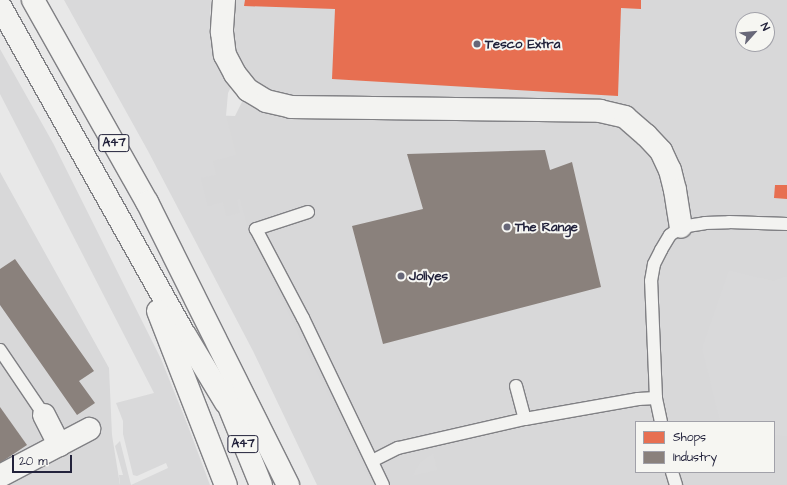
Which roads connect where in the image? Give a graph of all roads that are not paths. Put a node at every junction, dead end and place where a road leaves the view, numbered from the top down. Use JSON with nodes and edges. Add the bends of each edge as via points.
{"nodes":[{"id":1,"x":33,"y":0,"type":"edge"},
{"id":2,"x":224,"y":0,"type":"edge"},
{"id":3,"x":0,"y":6,"type":"edge"},
{"id":4,"x":308,"y":212,"type":"dead end"},
{"id":5,"x":787,"y":224,"type":"edge"},
{"id":6,"x":681,"y":227,"type":"junction"},
{"id":7,"x":128,"y":233,"type":"junction"},
{"id":8,"x":190,"y":289,"type":"junction"},
{"id":9,"x":0,"y":350,"type":"edge"},
{"id":10,"x":516,"y":386,"type":"dead end"},
{"id":11,"x":656,"y":398,"type":"junction"},
{"id":12,"x":226,"y":403,"type":"junction"},
{"id":13,"x":44,"y":415,"type":"joint"},
{"id":14,"x":525,"y":419,"type":"junction"},
{"id":15,"x":661,"y":421,"type":"edge"},
{"id":16,"x":89,"y":429,"type":"dead end"},
{"id":17,"x":59,"y":445,"type":"junction"},
{"id":18,"x":372,"y":461,"type":"junction"},
{"id":19,"x":672,"y":473,"type":"edge"},
{"id":20,"x":0,"y":476,"type":"edge"},
{"id":21,"x":226,"y":485,"type":"edge"},
{"id":22,"x":261,"y":485,"type":"edge"},
{"id":23,"x":288,"y":485,"type":"edge"},
{"id":24,"x":383,"y":485,"type":"edge"},
{"id":25,"x":676,"y":485,"type":"edge"}],
"edges":[{"from":1,"to":8,"type":"main road","number":"A47","via":[[147,202]]},
{"from":2,"to":6,"type":"main road","via":[[222,32],[225,55],[235,74],[248,90],[266,101],[291,107],[600,111],[625,117],[642,130],[661,151],[676,190]]},
{"from":3,"to":7,"type":"main road","number":"A47"},
{"from":4,"to":18,"type":"lane","via":[[256,229],[303,318]]},
{"from":5,"to":6,"type":"lane","via":[[729,222]]},
{"from":6,"to":11,"type":"lane","via":[[670,236],[661,250],[654,264],[651,281]]},
{"from":7,"to":12,"type":"main road","number":"A47"},
{"from":7,"to":21,"type":"main road"},
{"from":8,"to":12,"type":"main road","number":"A47"},
{"from":8,"to":23,"type":"main road"},
{"from":9,"to":13,"type":"lane"},
{"from":10,"to":14,"type":"lane"},
{"from":11,"to":14,"type":"lane"},
{"from":11,"to":15,"type":"lane"},
{"from":12,"to":22,"type":"main road","number":"A47"},
{"from":13,"to":17,"type":"main road"},
{"from":14,"to":18,"type":"lane","via":[[398,448]]},
{"from":16,"to":17,"type":"main road"},
{"from":17,"to":20,"type":"main road"},
{"from":18,"to":24,"type":"lane"},
{"from":19,"to":25,"type":"lane"}]}
